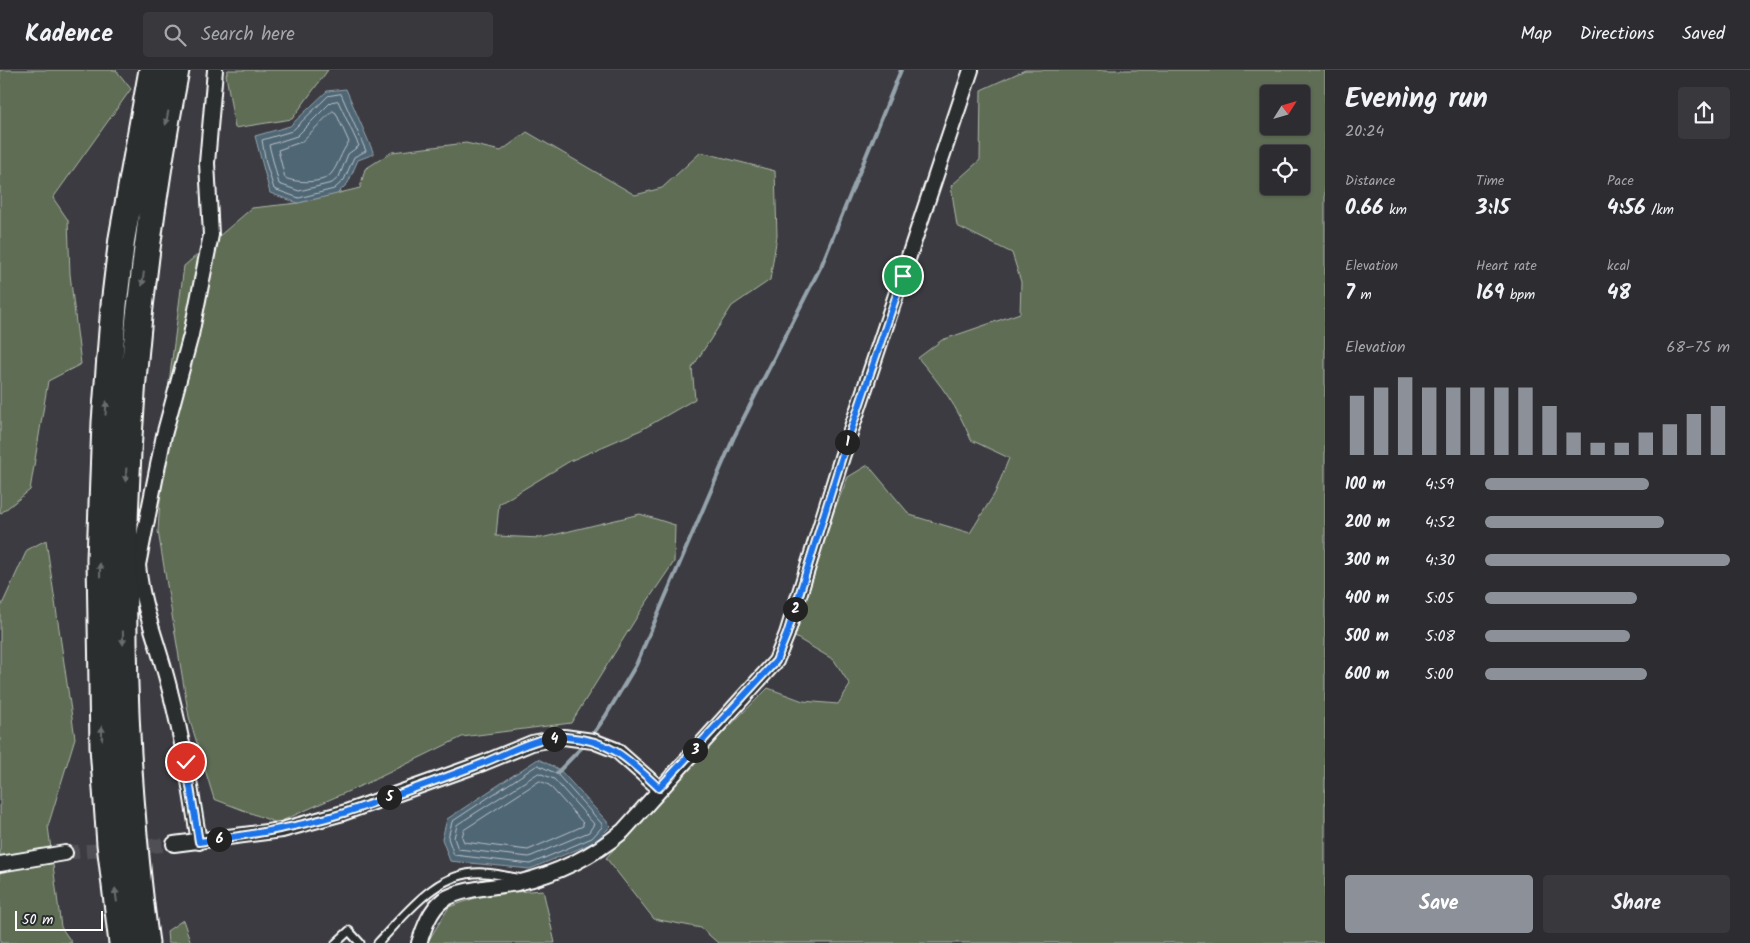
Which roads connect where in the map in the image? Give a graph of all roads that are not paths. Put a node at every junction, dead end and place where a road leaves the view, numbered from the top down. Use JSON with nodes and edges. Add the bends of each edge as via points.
{"nodes":[{"id":1,"x":152,"y":70,"type":"edge"},
{"id":2,"x":176,"y":70,"type":"edge"},
{"id":3,"x":215,"y":70,"type":"edge"},
{"id":4,"x":971,"y":70,"type":"edge"},
{"id":5,"x":659,"y":788,"type":"junction"},
{"id":6,"x":199,"y":842,"type":"junction"},
{"id":7,"x":174,"y":844,"type":"tunnel mouth"},
{"id":8,"x":65,"y":853,"type":"tunnel mouth"},
{"id":9,"x":0,"y":864,"type":"edge"},
{"id":10,"x":528,"y":880,"type":"junction"},
{"id":11,"x":122,"y":943,"type":"edge"},
{"id":12,"x":146,"y":943,"type":"edge"},
{"id":13,"x":336,"y":943,"type":"edge"},
{"id":14,"x":360,"y":943,"type":"edge"},
{"id":15,"x":378,"y":943,"type":"edge"},
{"id":16,"x":420,"y":943,"type":"edge"}],
"edges":[{"from":11,"to":1,"type":"highway","one_way":true,"via":[[102,747],[100,559],[105,422],[114,305],[122,238]]},
{"from":2,"to":12,"type":"highway","one_way":true,"via":[[150,216],[141,297],[129,418],[122,566],[124,681],[132,811]]},
{"from":3,"to":6,"type":"street","via":[[207,163],[211,235],[191,336],[164,435],[138,565],[148,617],[170,689]]},
{"from":4,"to":5,"type":"street","via":[[776,661]]},
{"from":5,"to":6,"type":"street","via":[[616,750],[593,741],[564,737],[532,743],[343,813],[282,830]]},
{"from":5,"to":10,"type":"street","via":[[623,831],[605,846],[557,870]]},
{"from":6,"to":7,"type":"street"},
{"from":8,"to":9,"type":"street"},
{"from":10,"to":15,"type":"lane","via":[[483,872],[439,884]]},
{"from":10,"to":16,"type":"street","via":[[445,899],[435,908]]},
{"from":13,"to":14,"type":"lane","via":[[349,931]]}]}
